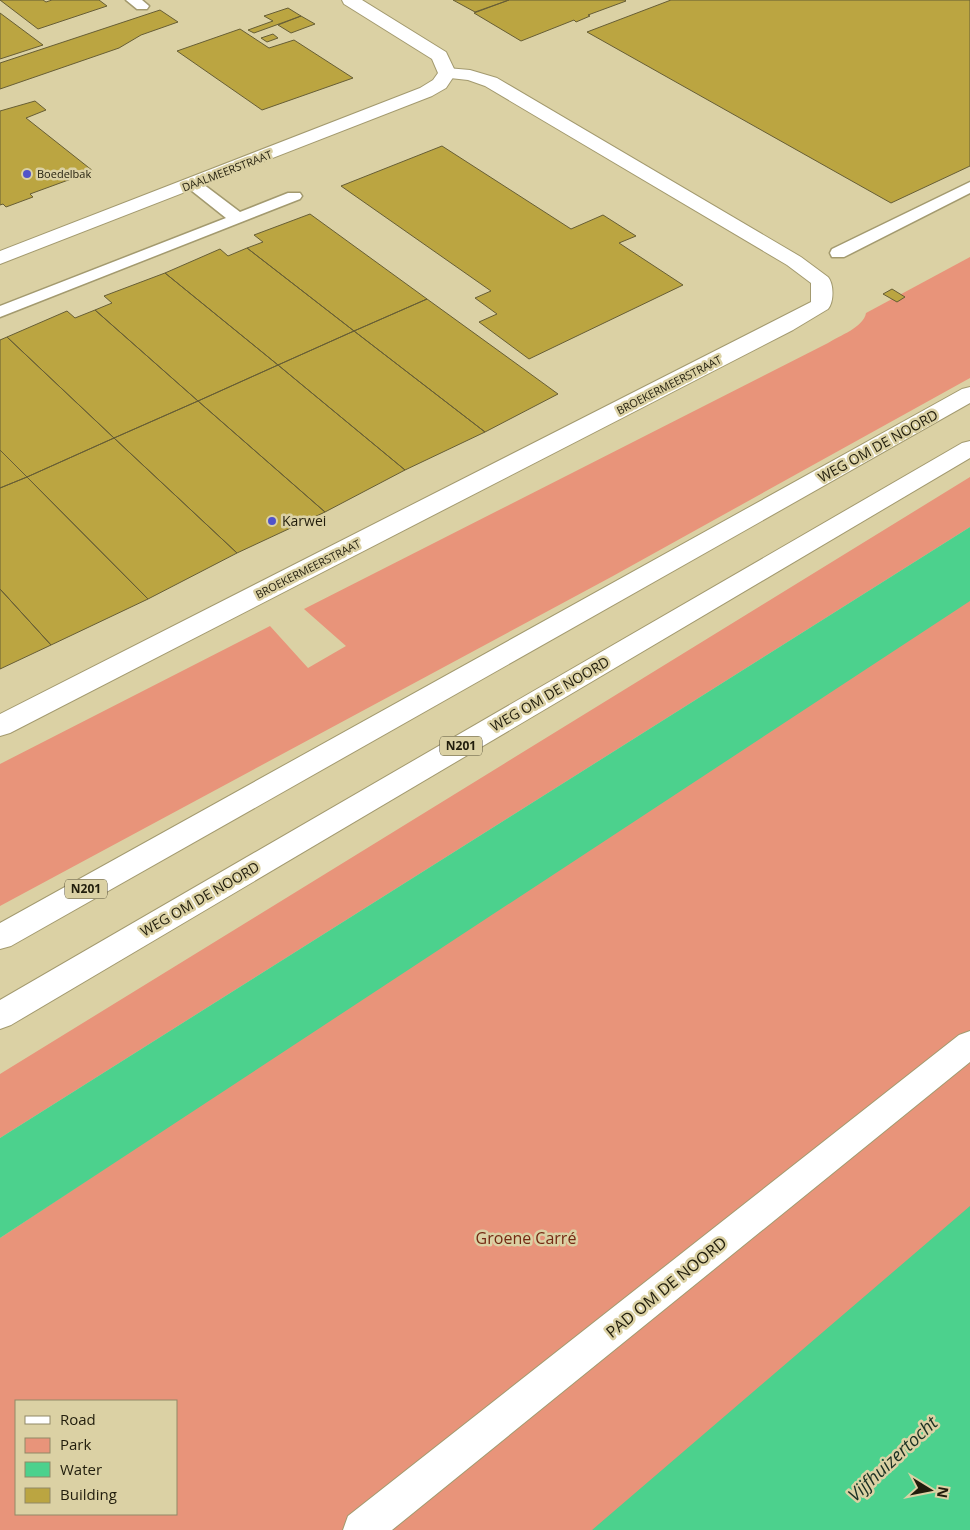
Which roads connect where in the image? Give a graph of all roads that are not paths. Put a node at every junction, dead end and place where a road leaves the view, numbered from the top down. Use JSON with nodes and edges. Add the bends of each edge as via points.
{"nodes":[{"id":1,"x":350,"y":0,"type":"edge"},
{"id":2,"x":447,"y":73,"type":"junction"},
{"id":3,"x":194,"y":184,"type":"junction"},
{"id":4,"x":970,"y":187,"type":"edge"},
{"id":5,"x":294,"y":196,"type":"dead end"},
{"id":6,"x":238,"y":218,"type":"junction"},
{"id":7,"x":838,"y":254,"type":"dead end"},
{"id":8,"x":0,"y":258,"type":"edge"},
{"id":9,"x":0,"y":312,"type":"edge"},
{"id":10,"x":970,"y":394,"type":"edge"},
{"id":11,"x":970,"y":448,"type":"edge"},
{"id":12,"x":0,"y":726,"type":"edge"},
{"id":13,"x":0,"y":937,"type":"edge"},
{"id":14,"x":0,"y":1016,"type":"edge"},
{"id":15,"x":970,"y":1044,"type":"edge"},
{"id":16,"x":362,"y":1530,"type":"edge"}],
"edges":[{"from":1,"to":2,"type":"main road","via":[[440,56]]},
{"from":2,"to":3,"type":"main road","name":"DAALMEERSTRAAT","via":[[440,84],[426,92]]},
{"from":2,"to":12,"type":"main road","name":"BROEKERMEERSTRAAT","via":[[470,75],[491,82],[794,260],[821,281],[821,305]]},
{"from":3,"to":6,"type":"lane"},
{"from":3,"to":8,"type":"main road","name":"DAALMEERSTRAAT"},
{"from":4,"to":7,"type":"lane"},
{"from":5,"to":6,"type":"lane"},
{"from":6,"to":9,"type":"lane"},
{"from":10,"to":13,"type":"main road","name":"WEG OM DE NOORD","number":"N201"},
{"from":11,"to":14,"type":"main road","name":"WEG OM DE NOORD","number":"N201"},
{"from":15,"to":16,"type":"main road","name":"PAD OM DE NOORD"}]}
